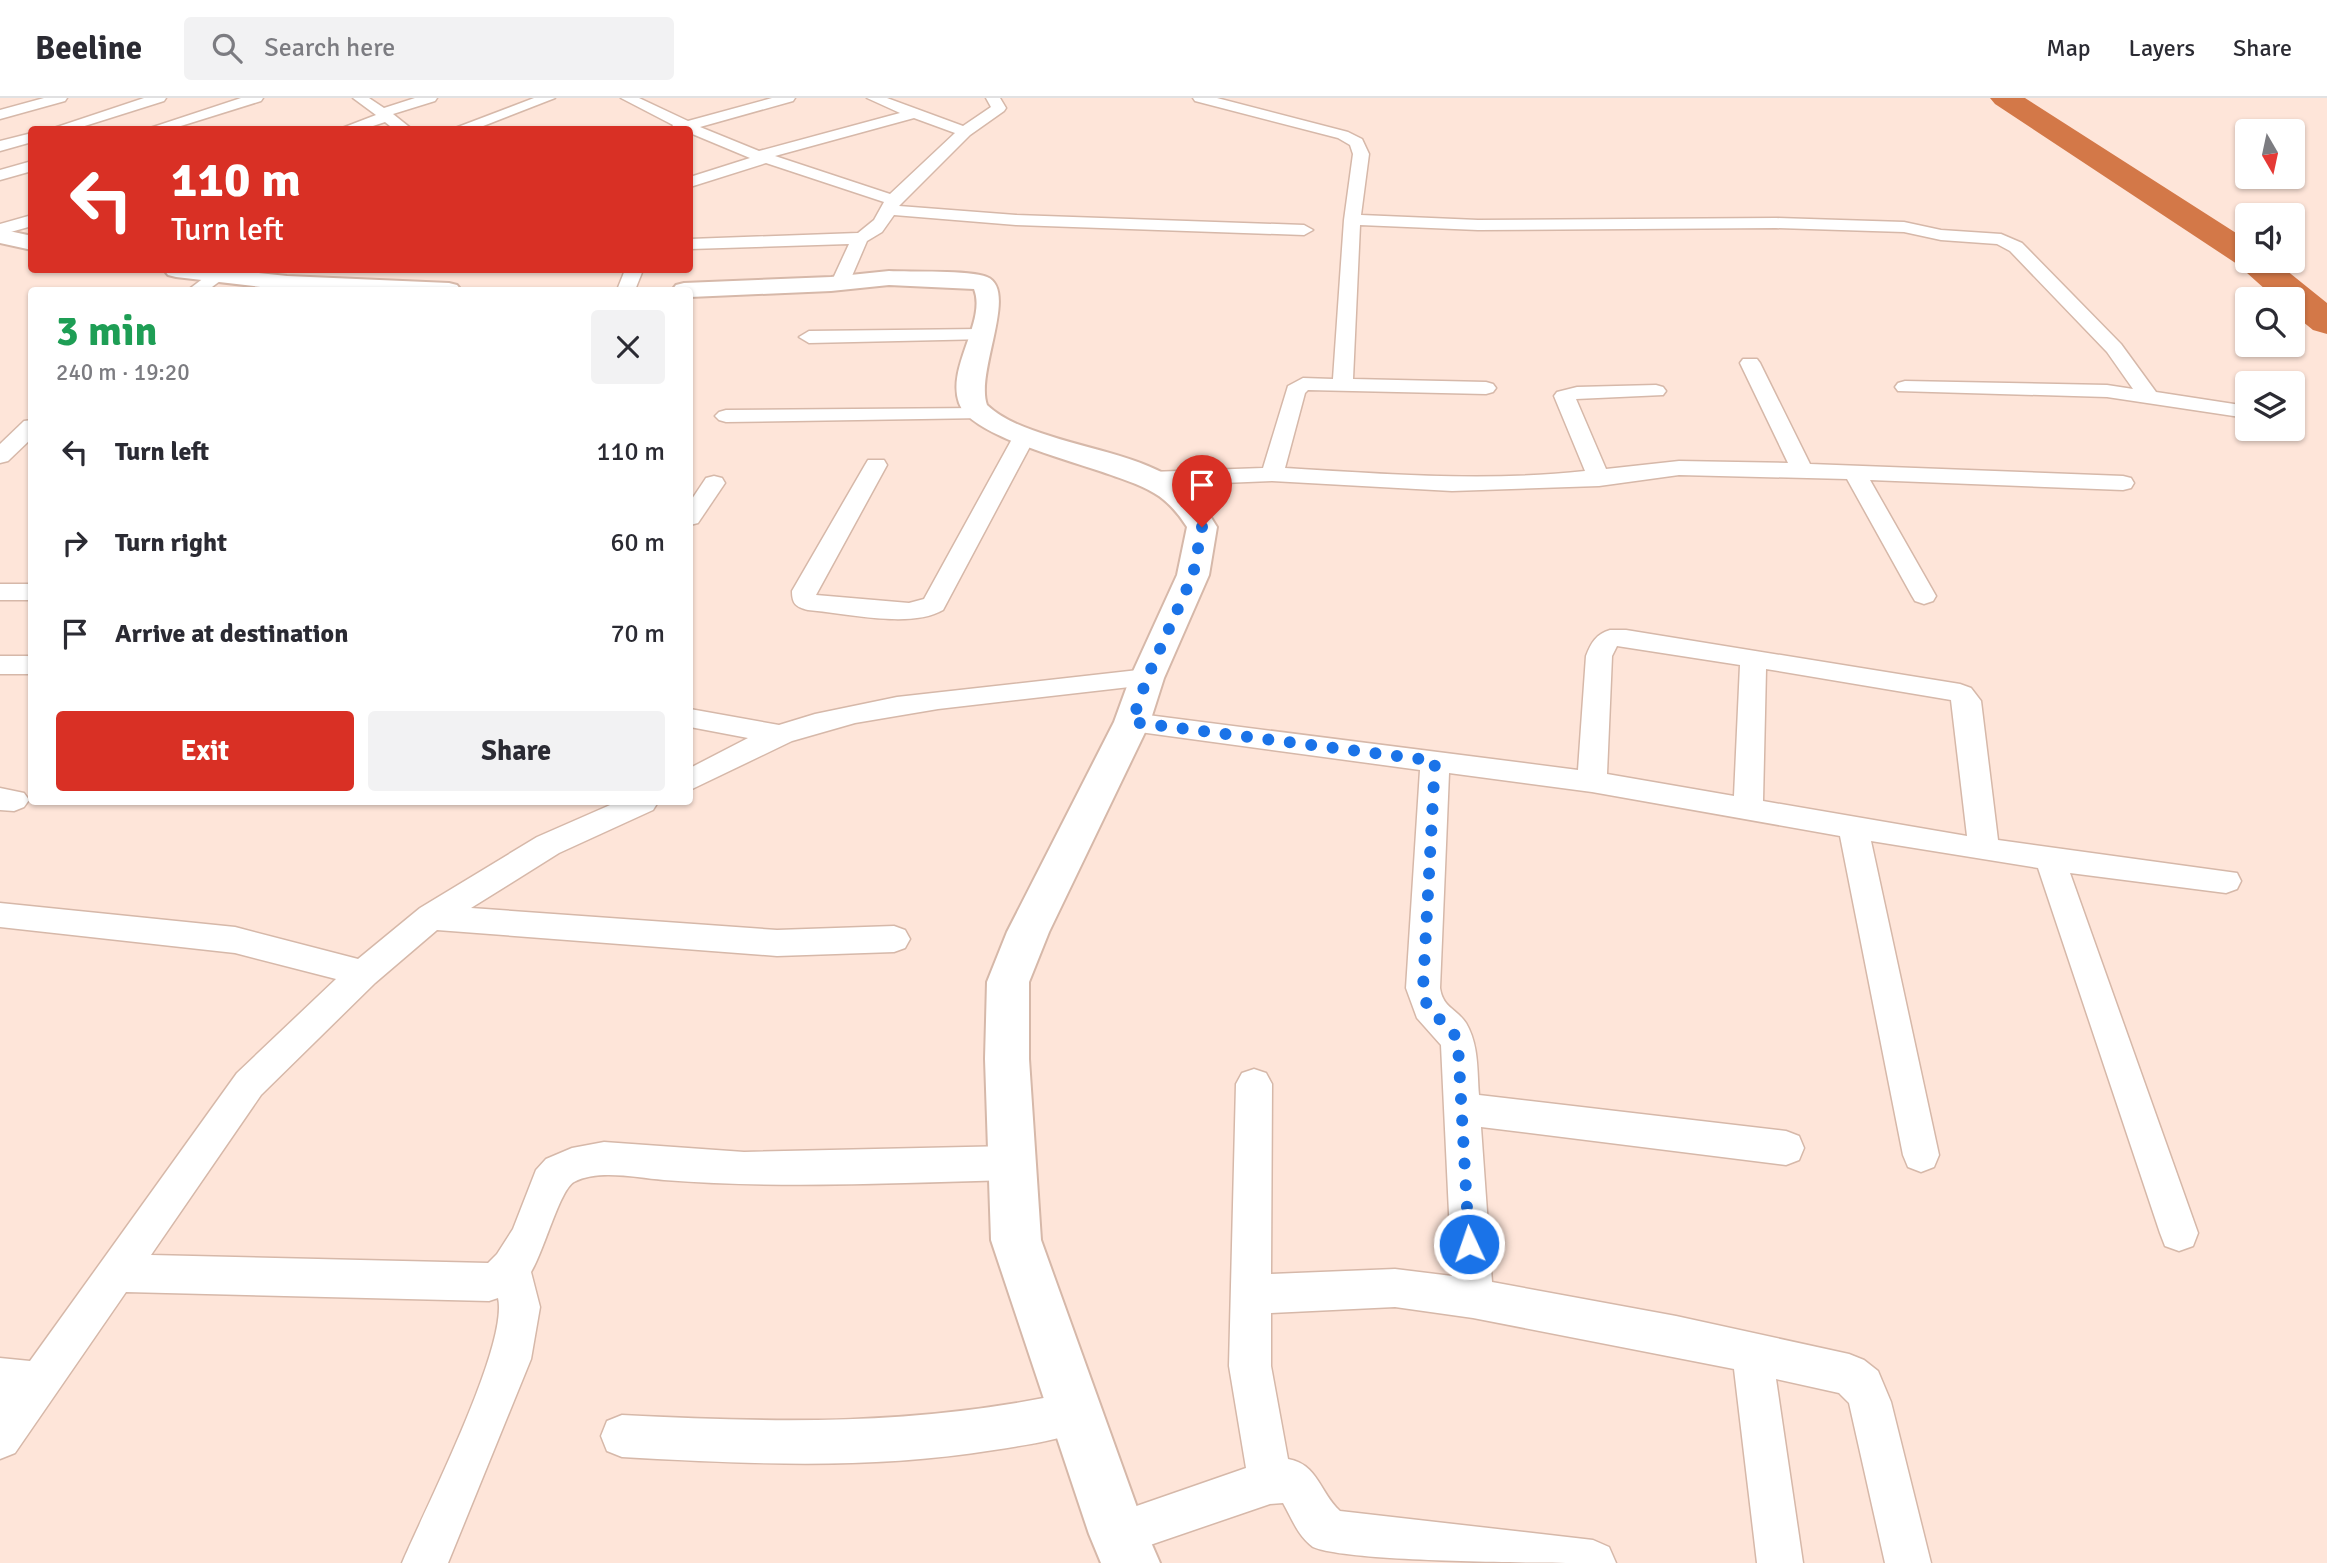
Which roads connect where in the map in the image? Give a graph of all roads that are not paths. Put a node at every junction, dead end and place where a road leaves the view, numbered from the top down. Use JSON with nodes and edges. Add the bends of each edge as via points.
{"nodes":[{"id":1,"x":60,"y":98,"type":"edge"},
{"id":2,"x":159,"y":98,"type":"edge"},
{"id":3,"x":256,"y":98,"type":"edge"},
{"id":4,"x":360,"y":98,"type":"edge"},
{"id":5,"x":430,"y":98,"type":"edge"},
{"id":6,"x":548,"y":98,"type":"edge"},
{"id":7,"x":628,"y":98,"type":"edge"},
{"id":8,"x":788,"y":98,"type":"edge"},
{"id":9,"x":874,"y":98,"type":"edge"},
{"id":10,"x":993,"y":98,"type":"edge"},
{"id":11,"x":1200,"y":98,"type":"edge"},
{"id":12,"x":913,"y":114,"type":"junction"},
{"id":13,"x":384,"y":115,"type":"junction"},
{"id":14,"x":0,"y":116,"type":"edge"},
{"id":15,"x":68,"y":126,"type":"edge"},
{"id":16,"x":164,"y":126,"type":"edge"},
{"id":17,"x":355,"y":126,"type":"edge"},
{"id":18,"x":401,"y":126,"type":"edge"},
{"id":19,"x":468,"y":126,"type":"edge"},
{"id":20,"x":677,"y":126,"type":"edge"},
{"id":21,"x":688,"y":126,"type":"edge"},
{"id":22,"x":693,"y":132,"type":"edge"},
{"id":23,"x":965,"y":132,"type":"junction"},
{"id":24,"x":28,"y":137,"type":"edge"},
{"id":25,"x":0,"y":146,"type":"edge"},
{"id":26,"x":761,"y":157,"type":"junction"},
{"id":27,"x":28,"y":167,"type":"edge"},
{"id":28,"x":0,"y":175,"type":"edge"},
{"id":29,"x":693,"y":181,"type":"edge"},
{"id":30,"x":891,"y":205,"type":"junction"},
{"id":31,"x":1352,"y":220,"type":"junction"},
{"id":32,"x":28,"y":221,"type":"edge"},
{"id":33,"x":0,"y":230,"type":"edge"},
{"id":34,"x":1304,"y":230,"type":"dead end"},
{"id":35,"x":0,"y":236,"type":"edge"},
{"id":36,"x":860,"y":238,"type":"junction"},
{"id":37,"x":28,"y":242,"type":"edge"},
{"id":38,"x":693,"y":244,"type":"edge"},
{"id":39,"x":202,"y":273,"type":"edge"},
{"id":40,"x":219,"y":275,"type":"junction"},
{"id":41,"x":840,"y":283,"type":"junction"},
{"id":42,"x":201,"y":287,"type":"edge"},
{"id":43,"x":380,"y":287,"type":"edge"},
{"id":44,"x":693,"y":290,"type":"edge"},
{"id":45,"x":981,"y":335,"type":"junction"},
{"id":46,"x":809,"y":337,"type":"dead end"},
{"id":47,"x":1750,"y":363,"type":"dead end"},
{"id":48,"x":1343,"y":383,"type":"junction"},
{"id":49,"x":1905,"y":387,"type":"dead end"},
{"id":50,"x":1486,"y":388,"type":"dead end"},
{"id":51,"x":1656,"y":391,"type":"dead end"},
{"id":52,"x":2148,"y":395,"type":"junction"},
{"id":53,"x":2235,"y":410,"type":"edge"},
{"id":54,"x":978,"y":414,"type":"junction"},
{"id":55,"x":726,"y":416,"type":"dead end"},
{"id":56,"x":28,"y":430,"type":"edge"},
{"id":57,"x":1023,"y":439,"type":"junction"},
{"id":58,"x":0,"y":456,"type":"edge"},
{"id":59,"x":877,"y":465,"type":"dead end"},
{"id":60,"x":1802,"y":470,"type":"junction"},
{"id":61,"x":1272,"y":474,"type":"junction"},
{"id":62,"x":1856,"y":474,"type":"junction"},
{"id":63,"x":1150,"y":479,"type":"junction"},
{"id":64,"x":1599,"y":479,"type":"junction"},
{"id":65,"x":714,"y":483,"type":"dead end"},
{"id":66,"x":2123,"y":484,"type":"dead end"},
{"id":67,"x":693,"y":514,"type":"edge"},
{"id":68,"x":0,"y":592,"type":"edge"},
{"id":69,"x":28,"y":592,"type":"edge"},
{"id":70,"x":1924,"y":596,"type":"dead end"},
{"id":71,"x":1752,"y":658,"type":"junction"},
{"id":72,"x":0,"y":665,"type":"edge"},
{"id":73,"x":28,"y":665,"type":"edge"},
{"id":74,"x":1147,"y":678,"type":"junction"},
{"id":75,"x":693,"y":719,"type":"edge"},
{"id":76,"x":1132,"y":722,"type":"junction"},
{"id":77,"x":780,"y":735,"type":"junction"},
{"id":78,"x":1435,"y":761,"type":"junction"},
{"id":79,"x":693,"y":778,"type":"edge"},
{"id":80,"x":1592,"y":782,"type":"junction"},
{"id":81,"x":636,"y":805,"type":"edge"},
{"id":82,"x":1748,"y":810,"type":"junction"},
{"id":83,"x":1853,"y":828,"type":"junction"},
{"id":84,"x":1984,"y":850,"type":"junction"},
{"id":85,"x":2050,"y":859,"type":"junction"},
{"id":86,"x":2226,"y":881,"type":"dead end"},
{"id":87,"x":431,"y":918,"type":"junction"},
{"id":88,"x":5,"y":921,"type":"edge"},
{"id":89,"x":894,"y":939,"type":"dead end"},
{"id":90,"x":363,"y":974,"type":"junction"},
{"id":91,"x":1254,"y":1084,"type":"dead end"},
{"id":92,"x":1461,"y":1109,"type":"junction"},
{"id":93,"x":1786,"y":1148,"type":"dead end"},
{"id":94,"x":1921,"y":1155,"type":"dead end"},
{"id":95,"x":1011,"y":1163,"type":"junction"},
{"id":96,"x":2179,"y":1233,"type":"dead end"},
{"id":97,"x":511,"y":1271,"type":"junction"},
{"id":98,"x":116,"y":1273,"type":"junction"},
{"id":99,"x":1250,"y":1295,"type":"junction"},
{"id":100,"x":1473,"y":1298,"type":"junction"},
{"id":101,"x":1752,"y":1353,"type":"junction"},
{"id":102,"x":19,"y":1380,"type":"edge"},
{"id":103,"x":1077,"y":1412,"type":"junction"},
{"id":104,"x":622,"y":1436,"type":"dead end"},
{"id":105,"x":0,"y":1438,"type":"edge"},
{"id":106,"x":1270,"y":1482,"type":"junction"},
{"id":107,"x":1125,"y":1548,"type":"edge"},
{"id":108,"x":425,"y":1563,"type":"edge"},
{"id":109,"x":1592,"y":1563,"type":"edge"},
{"id":110,"x":1780,"y":1563,"type":"edge"},
{"id":111,"x":1908,"y":1563,"type":"edge"}],
"edges":[{"from":1,"to":14,"type":"street"},
{"from":2,"to":15,"type":"street"},
{"from":3,"to":16,"type":"street"},
{"from":4,"to":13,"type":"street"},
{"from":5,"to":13,"type":"street"},
{"from":6,"to":19,"type":"street"},
{"from":7,"to":20,"type":"street"},
{"from":8,"to":21,"type":"street"},
{"from":9,"to":12,"type":"street"},
{"from":10,"to":23,"type":"street","via":[[999,108]]},
{"from":11,"to":31,"type":"street","via":[[1357,142],[1361,154]]},
{"from":12,"to":23,"type":"street"},
{"from":12,"to":26,"type":"street"},
{"from":13,"to":17,"type":"street"},
{"from":13,"to":18,"type":"street"},
{"from":22,"to":26,"type":"street"},
{"from":23,"to":30,"type":"street"},
{"from":24,"to":25,"type":"street"},
{"from":26,"to":29,"type":"street"},
{"from":26,"to":30,"type":"street"},
{"from":27,"to":28,"type":"street"},
{"from":30,"to":34,"type":"street","via":[[1016,220]]},
{"from":30,"to":36,"type":"street","via":[[872,232]]},
{"from":31,"to":48,"type":"street"},
{"from":31,"to":52,"type":"street","via":[[1815,225],[1910,228],[2001,239],[2016,247],[2114,348]]},
{"from":32,"to":33,"type":"street"},
{"from":35,"to":37,"type":"street"},
{"from":36,"to":38,"type":"street"},
{"from":36,"to":41,"type":"street"},
{"from":39,"to":40,"type":"street"},
{"from":40,"to":42,"type":"street"},
{"from":40,"to":43,"type":"street"},
{"from":41,"to":44,"type":"street"},
{"from":41,"to":45,"type":"street","via":[[922,277],[979,282],[987,287],[989,302]]},
{"from":45,"to":46,"type":"street"},
{"from":45,"to":54,"type":"street","via":[[970,391]]},
{"from":47,"to":60,"type":"street"},
{"from":48,"to":50,"type":"street"},
{"from":48,"to":61,"type":"street","via":[[1311,383],[1295,390]]},
{"from":49,"to":52,"type":"street"},
{"from":51,"to":64,"type":"street","via":[[1563,396]]},
{"from":52,"to":53,"type":"street"},
{"from":54,"to":55,"type":"street"},
{"from":54,"to":57,"type":"street"},
{"from":56,"to":58,"type":"street"},
{"from":57,"to":59,"type":"street","via":[[934,604],[909,611],[804,600],[804,591]]},
{"from":57,"to":63,"type":"street"},
{"from":60,"to":62,"type":"street"},
{"from":60,"to":64,"type":"street","via":[[1679,468]]},
{"from":61,"to":63,"type":"street"},
{"from":61,"to":64,"type":"street","via":[[1452,484]]},
{"from":62,"to":66,"type":"street"},
{"from":62,"to":70,"type":"street"},
{"from":63,"to":74,"type":"street","via":[[1190,507],[1202,527],[1193,575]]},
{"from":65,"to":67,"type":"street"},
{"from":68,"to":69,"type":"street"},
{"from":71,"to":80,"type":"street","via":[[1626,638],[1605,641],[1599,656]]},
{"from":71,"to":82,"type":"street"},
{"from":71,"to":84,"type":"street","via":[[1961,694],[1967,701]]},
{"from":72,"to":73,"type":"street"},
{"from":74,"to":76,"type":"street"},
{"from":74,"to":77,"type":"street","via":[[880,709]]},
{"from":75,"to":77,"type":"street"},
{"from":76,"to":78,"type":"street"},
{"from":76,"to":95,"type":"street","via":[[1008,982]]},
{"from":77,"to":79,"type":"street"},
{"from":78,"to":80,"type":"street"},
{"from":78,"to":92,"type":"street","via":[[1423,988],[1429,1012],[1457,1037]]},
{"from":80,"to":82,"type":"street"},
{"from":81,"to":87,"type":"street","via":[[548,845]]},
{"from":82,"to":83,"type":"street"},
{"from":83,"to":84,"type":"street"},
{"from":83,"to":94,"type":"street"},
{"from":84,"to":85,"type":"street"},
{"from":85,"to":86,"type":"street"},
{"from":85,"to":96,"type":"street"},
{"from":87,"to":89,"type":"street","via":[[777,943]]},
{"from":87,"to":90,"type":"street"},
{"from":88,"to":90,"type":"street","via":[[235,940]]},
{"from":90,"to":98,"type":"street","via":[[249,1084]]},
{"from":91,"to":99,"type":"street"},
{"from":92,"to":93,"type":"street"},
{"from":92,"to":100,"type":"street"},
{"from":95,"to":97,"type":"street","via":[[744,1169],[586,1161],[559,1171],[549,1182]]},
{"from":95,"to":103,"type":"street","via":[[1016,1240]]},
{"from":97,"to":98,"type":"street","via":[[489,1282]]},
{"from":97,"to":108,"type":"street","via":[[520,1307],[511,1359]]},
{"from":98,"to":102,"type":"street"},
{"from":99,"to":100,"type":"street","via":[[1395,1288]]},
{"from":99,"to":106,"type":"street","via":[[1250,1366]]},
{"from":100,"to":101,"type":"street"},
{"from":101,"to":110,"type":"street"},
{"from":101,"to":111,"type":"street","via":[[1849,1374],[1863,1386]]},
{"from":102,"to":105,"type":"street"},
{"from":103,"to":104,"type":"street","via":[[1027,1426],[902,1439],[756,1443]]},
{"from":103,"to":107,"type":"street"},
{"from":106,"to":107,"type":"street"},
{"from":106,"to":109,"type":"street","via":[[1297,1485],[1330,1532]]}]}
